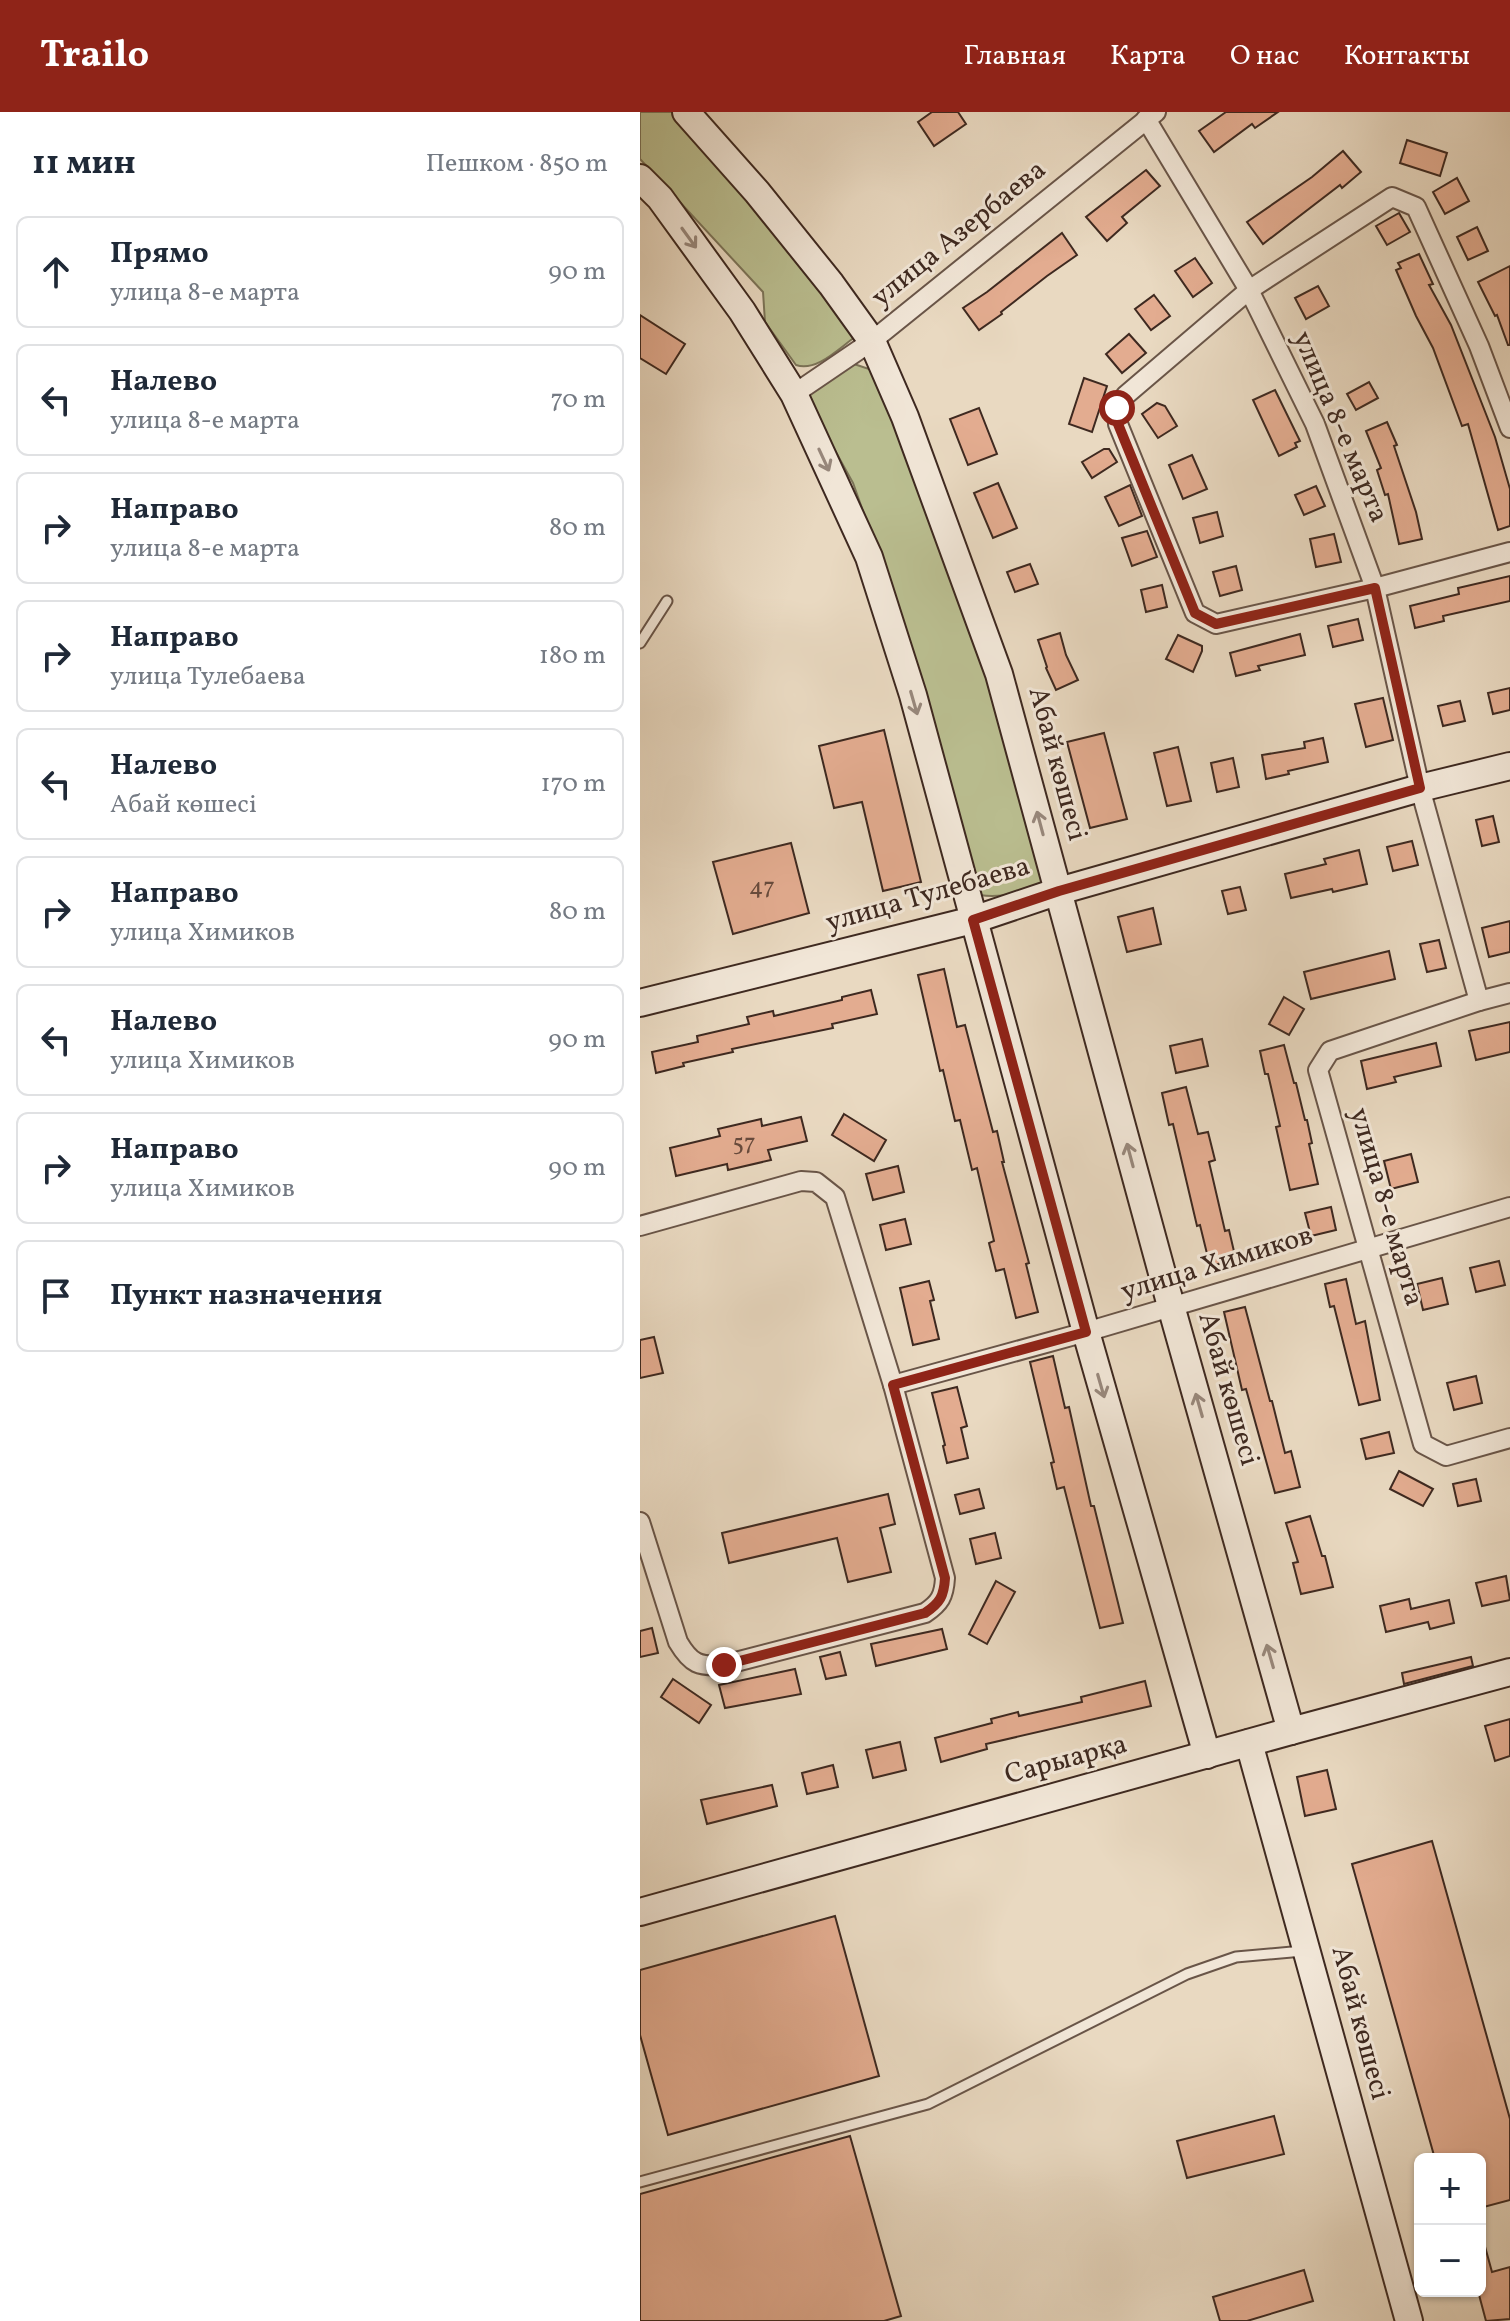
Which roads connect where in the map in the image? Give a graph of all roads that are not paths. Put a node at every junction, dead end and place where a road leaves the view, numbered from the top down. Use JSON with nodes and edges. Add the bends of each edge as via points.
{"nodes":[{"id":1,"x":686,"y":112,"type":"edge"},
{"id":2,"x":1147,"y":114,"type":"edge"},
{"id":3,"x":640,"y":178,"type":"edge"},
{"id":4,"x":1249,"y":290,"type":"junction"},
{"id":5,"x":872,"y":341,"type":"junction"},
{"id":6,"x":794,"y":394,"type":"junction"},
{"id":7,"x":1510,"y":428,"type":"edge"},
{"id":8,"x":1510,"y":552,"type":"edge"},
{"id":9,"x":1375,"y":588,"type":"junction"},
{"id":10,"x":667,"y":601,"type":"dead end"},
{"id":11,"x":640,"y":643,"type":"edge"},
{"id":12,"x":1510,"y":766,"type":"edge"},
{"id":13,"x":1420,"y":788,"type":"junction"},
{"id":14,"x":1059,"y":891,"type":"junction"},
{"id":15,"x":973,"y":920,"type":"junction"},
{"id":16,"x":1510,"y":993,"type":"edge"},
{"id":17,"x":1479,"y":1001,"type":"junction"},
{"id":18,"x":640,"y":1003,"type":"edge"},
{"id":19,"x":1510,"y":1207,"type":"edge"},
{"id":20,"x":640,"y":1226,"type":"edge"},
{"id":21,"x":1368,"y":1248,"type":"junction"},
{"id":22,"x":1171,"y":1306,"type":"junction"},
{"id":23,"x":1086,"y":1332,"type":"junction"},
{"id":24,"x":893,"y":1385,"type":"junction"},
{"id":25,"x":1510,"y":1438,"type":"edge"},
{"id":26,"x":640,"y":1522,"type":"edge"},
{"id":27,"x":1510,"y":1672,"type":"edge"},
{"id":28,"x":1291,"y":1731,"type":"junction"},
{"id":29,"x":1249,"y":1743,"type":"junction"},
{"id":30,"x":1207,"y":1755,"type":"junction"},
{"id":31,"x":640,"y":1912,"type":"edge"},
{"id":32,"x":1307,"y":1950,"type":"junction"},
{"id":33,"x":640,"y":2182,"type":"edge"},
{"id":34,"x":1409,"y":2321,"type":"edge"}],
"edges":[{"from":1,"to":5,"type":"street","name":"Абай көшесі","via":[[757,192]]},
{"from":2,"to":4,"type":"street","name":"улица 8-е марта"},
{"from":2,"to":5,"type":"street","name":"улица Азербаева"},
{"from":3,"to":6,"type":"street","one_way":true,"via":[[742,311]]},
{"from":4,"to":7,"type":"street","via":[[1392,197],[1416,207]]},
{"from":4,"to":9,"type":"street","name":"улица 8-е марта","via":[[1315,424]]},
{"from":4,"to":9,"type":"street","via":[[1117,408],[1118,424],[1195,613],[1216,624]]},
{"from":5,"to":6,"type":"street","name":"улица Азербаева"},
{"from":14,"to":5,"type":"street","name":"Абай көшесі","one_way":true,"via":[[999,674]]},
{"from":6,"to":15,"type":"street","one_way":true,"via":[[869,557],[913,695]]},
{"from":8,"to":9,"type":"street"},
{"from":9,"to":13,"type":"street","name":"улица 8-е марта"},
{"from":10,"to":11,"type":"lane"},
{"from":12,"to":13,"type":"street","name":"улица Тулебаева"},
{"from":13,"to":14,"type":"street","name":"улица Тулебаева"},
{"from":13,"to":17,"type":"street","name":"улица 8-е марта"},
{"from":14,"to":15,"type":"street","name":"улица Тулебаева"},
{"from":22,"to":14,"type":"street","name":"Абай көшесі","one_way":true},
{"from":15,"to":18,"type":"street","name":"улица Тулебаева"},
{"from":15,"to":23,"type":"street"},
{"from":16,"to":17,"type":"street","name":"улица 8-е марта"},
{"from":17,"to":21,"type":"street","name":"улица 8-е марта","via":[[1330,1051],[1318,1070]]},
{"from":19,"to":21,"type":"street","name":"улица Химиков"},
{"from":20,"to":24,"type":"street","via":[[801,1181],[816,1182],[835,1197]]},
{"from":21,"to":22,"type":"street","name":"улица Химиков"},
{"from":21,"to":25,"type":"street","name":"улица 8-е марта","via":[[1423,1444],[1446,1456]]},
{"from":22,"to":23,"type":"street","name":"улица Химиков"},
{"from":28,"to":22,"type":"street","name":"Абай көшесі","one_way":true},
{"from":23,"to":24,"type":"street","name":"улица Химиков"},
{"from":23,"to":30,"type":"street","one_way":true},
{"from":24,"to":26,"type":"street","via":[[945,1578],[944,1594],[925,1613],[704,1666],[687,1658],[678,1642]]},
{"from":27,"to":28,"type":"street","name":"Сарыарқа"},
{"from":28,"to":29,"type":"street","name":"Сарыарқа"},
{"from":29,"to":30,"type":"street","name":"Сарыарқа"},
{"from":29,"to":32,"type":"street","name":"Абай көшесі"},
{"from":30,"to":31,"type":"street","name":"Сарыарқа"},
{"from":32,"to":33,"type":"lane","via":[[1236,1957],[1187,1974],[928,2104]]},
{"from":32,"to":34,"type":"street","name":"Абай көшесі"}]}
